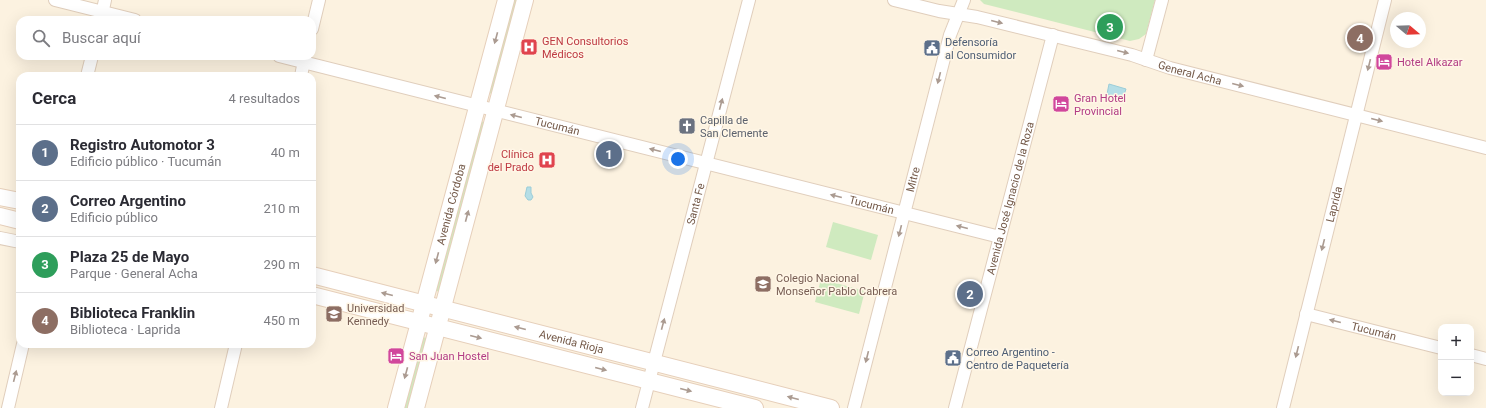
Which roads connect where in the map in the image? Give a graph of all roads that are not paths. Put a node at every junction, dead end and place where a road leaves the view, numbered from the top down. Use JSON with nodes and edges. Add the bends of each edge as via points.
{"nodes":[{"id":1,"x":55,"y":0,"type":"edge"},
{"id":2,"x":319,"y":0,"type":"edge"},
{"id":3,"x":506,"y":0,"type":"edge"},
{"id":4,"x":525,"y":0,"type":"edge"},
{"id":5,"x":749,"y":0,"type":"edge"},
{"id":6,"x":894,"y":0,"type":"edge"},
{"id":7,"x":964,"y":0,"type":"edge"},
{"id":8,"x":1162,"y":0,"type":"edge"},
{"id":9,"x":1385,"y":0,"type":"edge"},
{"id":10,"x":103,"y":11,"type":"edge"},
{"id":11,"x":958,"y":14,"type":"junction"},
{"id":12,"x":121,"y":16,"type":"edge"},
{"id":13,"x":315,"y":16,"type":"edge"},
{"id":14,"x":1052,"y":35,"type":"junction"},
{"id":15,"x":91,"y":60,"type":"edge"},
{"id":16,"x":305,"y":60,"type":"edge"},
{"id":17,"x":309,"y":60,"type":"edge"},
{"id":18,"x":1146,"y":60,"type":"junction"},
{"id":19,"x":88,"y":72,"type":"edge"},
{"id":20,"x":301,"y":72,"type":"edge"},
{"id":21,"x":478,"y":106,"type":"junction"},
{"id":22,"x":496,"y":110,"type":"junction"},
{"id":23,"x":1356,"y":115,"type":"junction"},
{"id":24,"x":1486,"y":148,"type":"edge"},
{"id":25,"x":706,"y":163,"type":"junction"},
{"id":26,"x":0,"y":197,"type":"edge"},
{"id":27,"x":16,"y":200,"type":"edge"},
{"id":28,"x":0,"y":210,"type":"edge"},
{"id":29,"x":16,"y":211,"type":"edge"},
{"id":30,"x":904,"y":213,"type":"junction"},
{"id":31,"x":0,"y":216,"type":"edge"},
{"id":32,"x":16,"y":220,"type":"edge"},
{"id":33,"x":1000,"y":237,"type":"junction"},
{"id":34,"x":0,"y":238,"type":"edge"},
{"id":35,"x":16,"y":241,"type":"edge"},
{"id":36,"x":316,"y":276,"type":"edge"},
{"id":37,"x":316,"y":296,"type":"edge"},
{"id":38,"x":425,"y":304,"type":"junction"},
{"id":39,"x":443,"y":308,"type":"junction"},
{"id":40,"x":1306,"y":314,"type":"junction"},
{"id":41,"x":420,"y":322,"type":"junction"},
{"id":42,"x":438,"y":327,"type":"junction"},
{"id":43,"x":1438,"y":347,"type":"edge"},
{"id":44,"x":22,"y":348,"type":"edge"},
{"id":45,"x":235,"y":348,"type":"edge"},
{"id":46,"x":1474,"y":356,"type":"edge"},
{"id":47,"x":1486,"y":359,"type":"edge"},
{"id":48,"x":653,"y":362,"type":"junction"},
{"id":49,"x":648,"y":381,"type":"junction"},
{"id":50,"x":8,"y":408,"type":"edge"},
{"id":51,"x":221,"y":408,"type":"edge"},
{"id":52,"x":396,"y":408,"type":"edge"},
{"id":53,"x":416,"y":408,"type":"edge"},
{"id":54,"x":642,"y":408,"type":"edge"},
{"id":55,"x":755,"y":408,"type":"edge"},
{"id":56,"x":831,"y":408,"type":"edge"},
{"id":57,"x":854,"y":408,"type":"edge"},
{"id":58,"x":955,"y":408,"type":"edge"},
{"id":59,"x":1283,"y":408,"type":"edge"}],
"edges":[{"from":1,"to":10,"type":"street"},
{"from":2,"to":13,"type":"street"},
{"from":3,"to":21,"type":"main road","name":"Avenida Córdoba","one_way":true},
{"from":4,"to":22,"type":"main road","name":"Avenida Córdoba"},
{"from":25,"to":5,"type":"street","name":"Santa Fe","one_way":true},
{"from":6,"to":11,"type":"street","name":"General Acha"},
{"from":7,"to":11,"type":"street","name":"Mitre"},
{"from":8,"to":18,"type":"street"},
{"from":9,"to":23,"type":"street","name":"Laprida","one_way":true},
{"from":10,"to":12,"type":"street"},
{"from":11,"to":14,"type":"street","name":"General Acha","one_way":true},
{"from":11,"to":30,"type":"street","name":"Mitre","one_way":true,"via":[[950,34]]},
{"from":14,"to":18,"type":"street","name":"General Acha","one_way":true},
{"from":14,"to":33,"type":"street","name":"Avenida José Ignacio de la Roza"},
{"from":15,"to":19,"type":"street"},
{"from":16,"to":20,"type":"street"},
{"from":21,"to":17,"type":"street","name":"Tucumán","one_way":true},
{"from":18,"to":23,"type":"street","name":"General Acha","one_way":true},
{"from":21,"to":22,"type":"street","name":"Tucumán"},
{"from":21,"to":38,"type":"main road","name":"Avenida Córdoba","one_way":true},
{"from":25,"to":22,"type":"street","name":"Tucumán","one_way":true},
{"from":39,"to":22,"type":"main road","name":"Avenida Córdoba","one_way":true},
{"from":23,"to":24,"type":"street","name":"General Acha","one_way":true},
{"from":23,"to":40,"type":"street","name":"Laprida","one_way":true},
{"from":30,"to":25,"type":"street","name":"Tucumán","one_way":true},
{"from":48,"to":25,"type":"street","name":"Santa Fe","one_way":true},
{"from":26,"to":27,"type":"main road"},
{"from":28,"to":29,"type":"main road"},
{"from":33,"to":30,"type":"street","name":"Tucumán","one_way":true},
{"from":30,"to":57,"type":"street","name":"Mitre","one_way":true},
{"from":31,"to":32,"type":"main road"},
{"from":33,"to":58,"type":"street","name":"Avenida José Ignacio de la Roza"},
{"from":34,"to":35,"type":"street"},
{"from":38,"to":36,"type":"main road","name":"Avenida Rioja","one_way":true},
{"from":37,"to":41,"type":"main road","name":"Avenida Rioja"},
{"from":38,"to":39,"type":"main road","name":"Avenida Rioja"},
{"from":38,"to":41,"type":"main road","name":"Avenida Córdoba"},
{"from":39,"to":42,"type":"main road","name":"Avenida Córdoba"},
{"from":48,"to":39,"type":"main road","name":"Avenida Rioja","one_way":true},
{"from":43,"to":40,"type":"street","name":"Tucumán","one_way":true},
{"from":40,"to":59,"type":"street","name":"Laprida","one_way":true},
{"from":41,"to":42,"type":"main road","name":"Avenida Rioja"},
{"from":41,"to":52,"type":"main road","name":"Avenida Córdoba","one_way":true},
{"from":42,"to":49,"type":"main road","name":"Avenida Rioja","one_way":true},
{"from":42,"to":53,"type":"main road","name":"Avenida Córdoba"},
{"from":50,"to":44,"type":"street","one_way":true},
{"from":45,"to":51,"type":"street"},
{"from":46,"to":47,"type":"street"},
{"from":48,"to":49,"type":"street","name":"Santa Fe"},
{"from":56,"to":48,"type":"main road","name":"Avenida Rioja","one_way":true},
{"from":49,"to":54,"type":"street","name":"Santa Fe"},
{"from":49,"to":55,"type":"main road","name":"Avenida Rioja","one_way":true}]}
